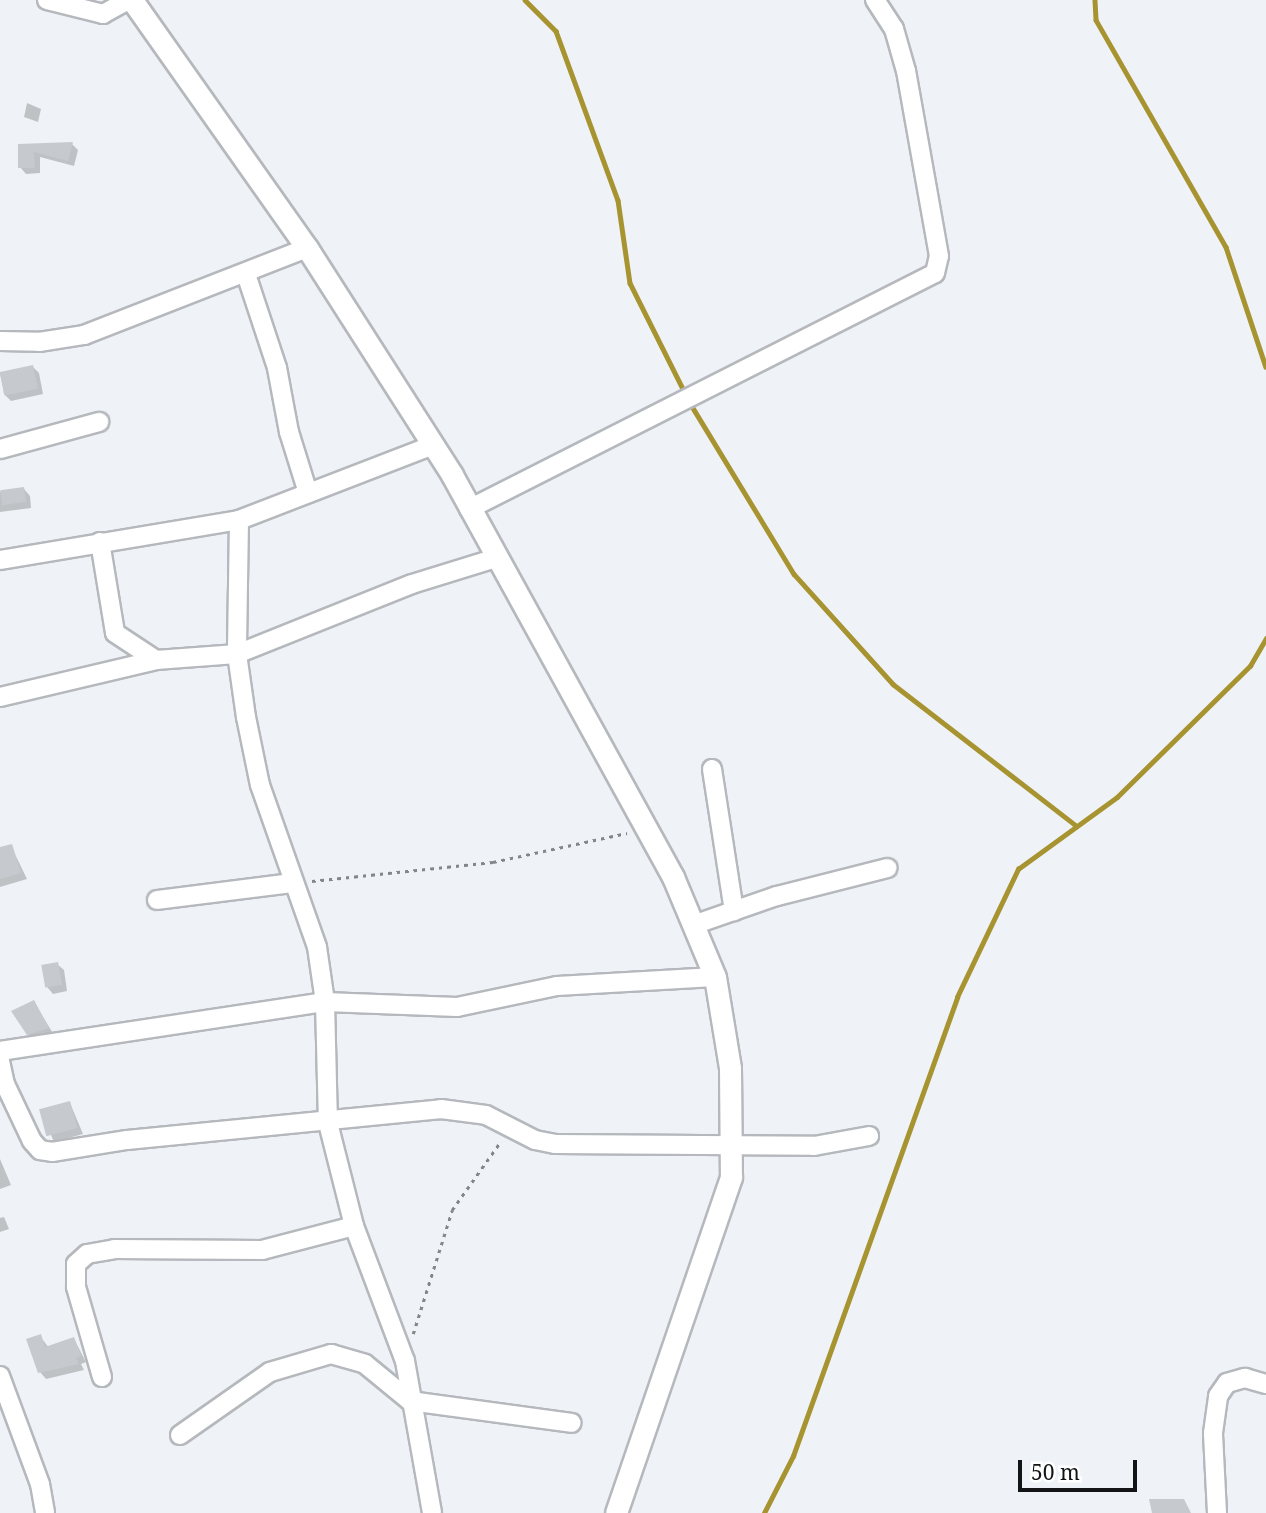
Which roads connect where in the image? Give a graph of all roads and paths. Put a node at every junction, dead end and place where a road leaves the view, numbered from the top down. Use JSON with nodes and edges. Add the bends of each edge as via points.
{"nodes":[{"id":1,"x":47,"y":0,"type":"edge"},
{"id":2,"x":130,"y":0,"type":"edge"},
{"id":3,"x":875,"y":0,"type":"edge"},
{"id":4,"x":307,"y":248,"type":"junction"},
{"id":5,"x":246,"y":274,"type":"junction"},
{"id":6,"x":0,"y":341,"type":"edge"},
{"id":7,"x":99,"y":422,"type":"dead end"},
{"id":8,"x":433,"y":445,"type":"junction"},
{"id":9,"x":0,"y":449,"type":"edge"},
{"id":10,"x":308,"y":493,"type":"junction"},
{"id":11,"x":469,"y":509,"type":"junction"},
{"id":12,"x":239,"y":520,"type":"junction"},
{"id":13,"x":100,"y":542,"type":"junction"},
{"id":14,"x":496,"y":558,"type":"junction"},
{"id":15,"x":0,"y":560,"type":"edge"},
{"id":16,"x":237,"y":654,"type":"junction"},
{"id":17,"x":156,"y":660,"type":"junction"},
{"id":18,"x":0,"y":697,"type":"edge"},
{"id":19,"x":712,"y":769,"type":"dead end"},
{"id":20,"x":647,"y":829,"type":"junction"},
{"id":21,"x":888,"y":868,"type":"dead end"},
{"id":22,"x":291,"y":883,"type":"junction"},
{"id":23,"x":158,"y":900,"type":"dead end"},
{"id":24,"x":734,"y":911,"type":"junction"},
{"id":25,"x":696,"y":924,"type":"junction"},
{"id":26,"x":715,"y":977,"type":"junction"},
{"id":27,"x":325,"y":1002,"type":"junction"},
{"id":28,"x":0,"y":1051,"type":"edge"},
{"id":29,"x":0,"y":1061,"type":"edge"},
{"id":30,"x":2,"y":1085,"type":"edge"},
{"id":31,"x":328,"y":1123,"type":"junction"},
{"id":32,"x":511,"y":1127,"type":"junction"},
{"id":33,"x":869,"y":1136,"type":"dead end"},
{"id":34,"x":732,"y":1146,"type":"junction"},
{"id":35,"x":354,"y":1226,"type":"junction"},
{"id":36,"x":405,"y":1361,"type":"junction"},
{"id":37,"x":0,"y":1376,"type":"edge"},
{"id":38,"x":102,"y":1377,"type":"dead end"},
{"id":39,"x":1266,"y":1384,"type":"edge"},
{"id":40,"x":410,"y":1401,"type":"junction"},
{"id":41,"x":572,"y":1423,"type":"dead end"},
{"id":42,"x":180,"y":1435,"type":"dead end"},
{"id":43,"x":45,"y":1513,"type":"edge"},
{"id":44,"x":432,"y":1513,"type":"edge"},
{"id":45,"x":616,"y":1513,"type":"edge"},
{"id":46,"x":1217,"y":1513,"type":"edge"}],
"edges":[{"from":1,"to":2,"type":"street","via":[[103,14]]},
{"from":2,"to":4,"type":"street"},
{"from":3,"to":11,"type":"street","via":[[894,29],[909,84],[939,256],[935,273]]},
{"from":4,"to":5,"type":"street"},
{"from":4,"to":8,"type":"street"},
{"from":5,"to":6,"type":"street","via":[[84,335],[39,342]]},
{"from":5,"to":10,"type":"street","via":[[277,368],[289,432]]},
{"from":7,"to":9,"type":"street"},
{"from":8,"to":10,"type":"street"},
{"from":8,"to":11,"type":"street"},
{"from":10,"to":12,"type":"street"},
{"from":11,"to":14,"type":"street"},
{"from":12,"to":13,"type":"street"},
{"from":12,"to":16,"type":"street"},
{"from":13,"to":15,"type":"street"},
{"from":13,"to":17,"type":"street","via":[[116,633]]},
{"from":14,"to":16,"type":"street","via":[[412,584]]},
{"from":14,"to":20,"type":"street"},
{"from":16,"to":17,"type":"street"},
{"from":16,"to":22,"type":"street","via":[[260,785]]},
{"from":17,"to":18,"type":"street"},
{"from":19,"to":24,"type":"street"},
{"from":20,"to":22,"type":"path","via":[[493,862]]},
{"from":20,"to":25,"type":"street"},
{"from":21,"to":24,"type":"street"},
{"from":22,"to":23,"type":"street"},
{"from":22,"to":27,"type":"street","via":[[317,947]]},
{"from":24,"to":25,"type":"street"},
{"from":25,"to":26,"type":"street"},
{"from":26,"to":27,"type":"street","via":[[557,986],[457,1007]]},
{"from":26,"to":34,"type":"street","via":[[730,1068]]},
{"from":27,"to":28,"type":"street"},
{"from":27,"to":31,"type":"street"},
{"from":29,"to":30,"type":"street"},
{"from":30,"to":31,"type":"street","via":[[32,1141],[40,1150],[52,1152],[127,1140]]},
{"from":31,"to":32,"type":"street","via":[[441,1109],[486,1115]]},
{"from":31,"to":35,"type":"street"},
{"from":32,"to":34,"type":"street","via":[[555,1144]]},
{"from":32,"to":36,"type":"path","via":[[452,1210]]},
{"from":33,"to":34,"type":"street","via":[[814,1146]]},
{"from":34,"to":45,"type":"street","via":[[727,1190]]},
{"from":35,"to":36,"type":"street"},
{"from":35,"to":38,"type":"street","via":[[262,1250],[114,1249],[88,1254],[76,1264],[76,1287]]},
{"from":36,"to":40,"type":"street"},
{"from":37,"to":43,"type":"street","via":[[40,1484]]},
{"from":39,"to":46,"type":"street","via":[[1245,1378],[1227,1383],[1218,1396],[1213,1433]]},
{"from":40,"to":41,"type":"street"},
{"from":40,"to":42,"type":"street","via":[[365,1364],[345,1356],[316,1356],[249,1384]]},
{"from":40,"to":44,"type":"street"}]}
